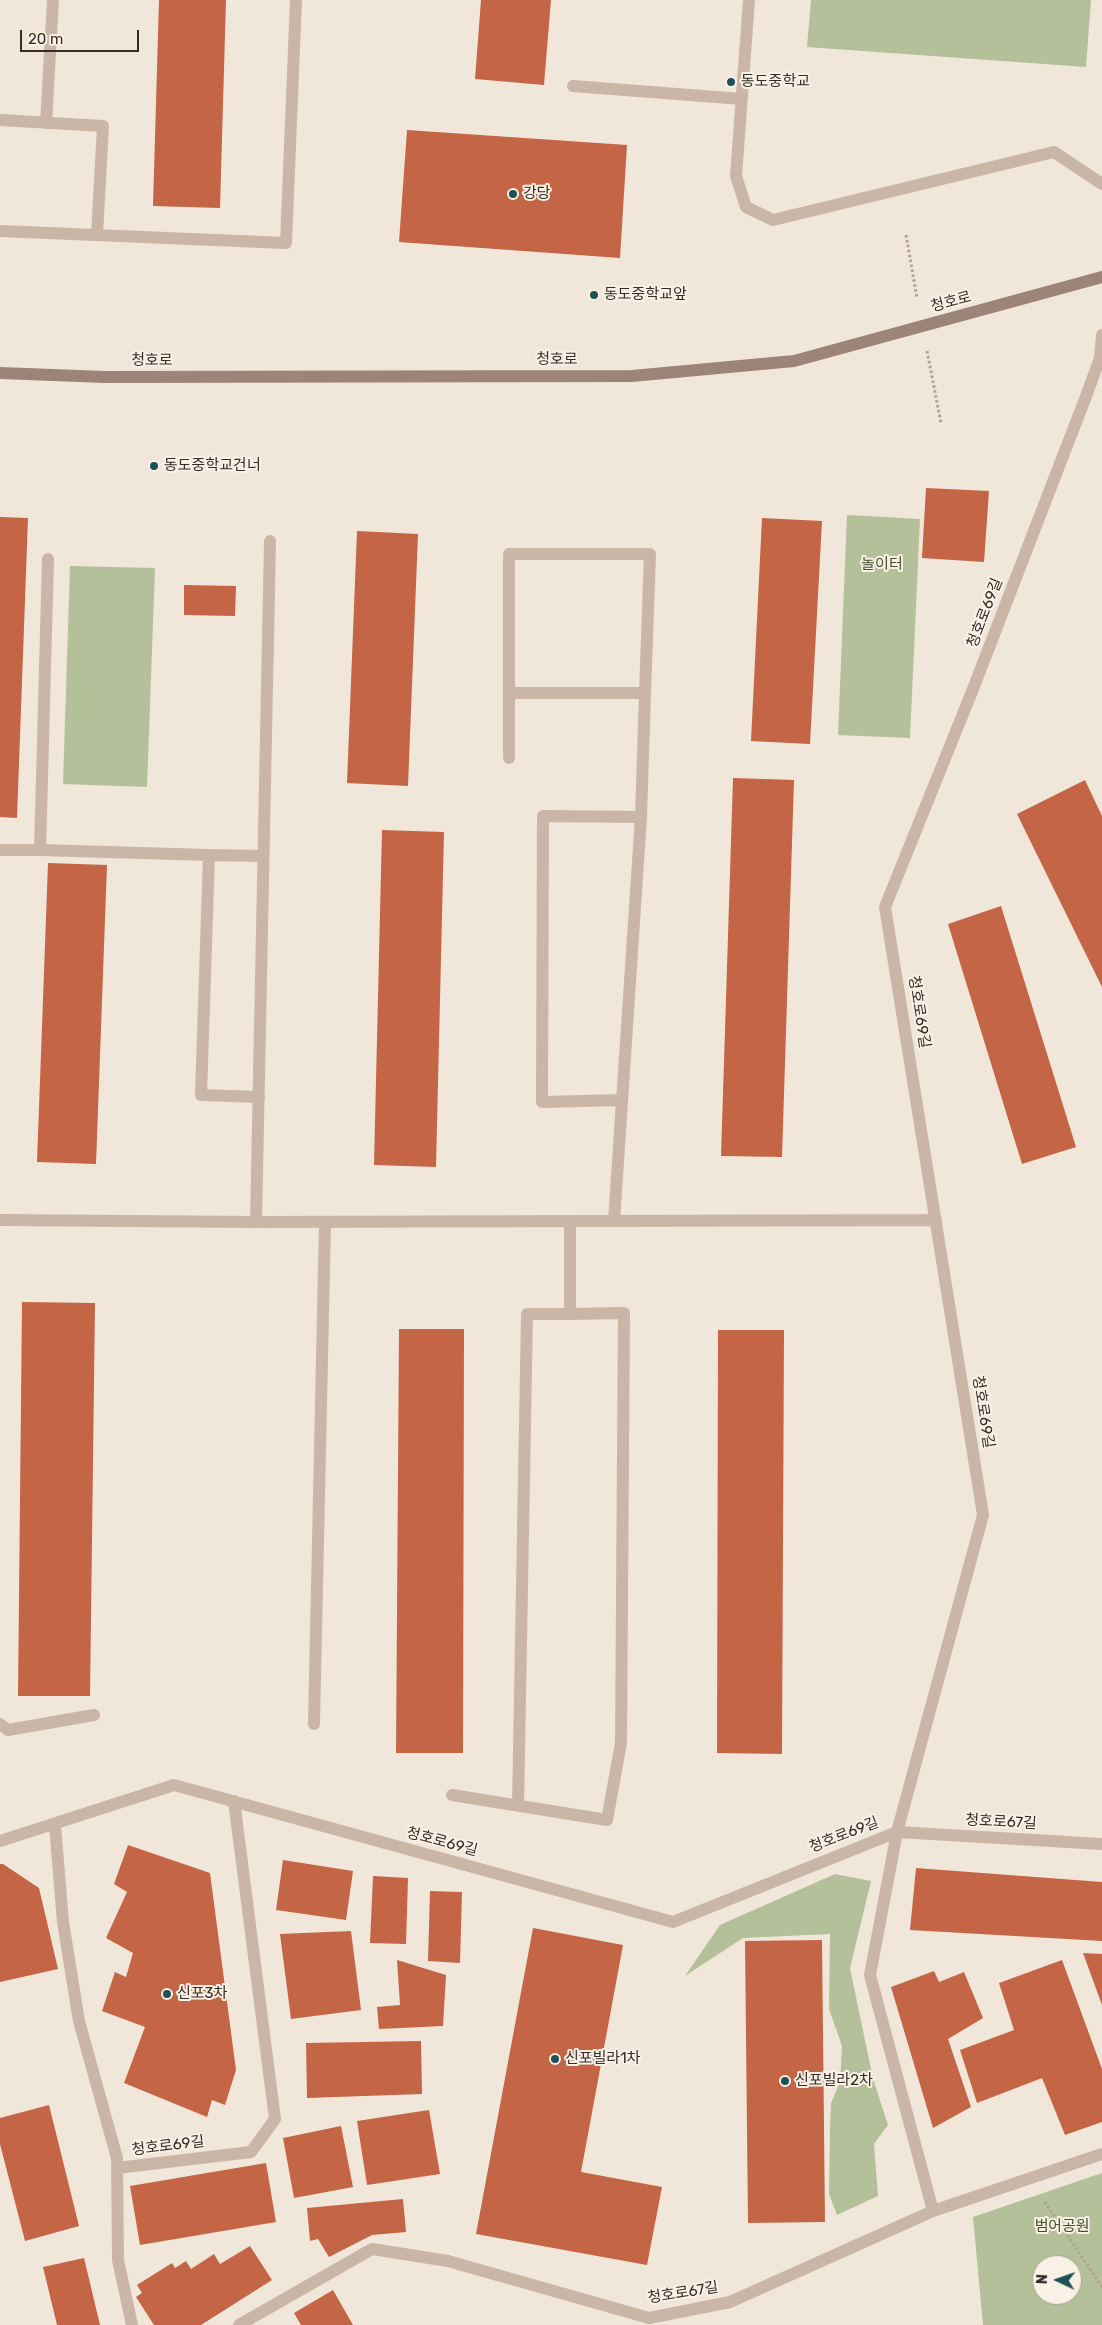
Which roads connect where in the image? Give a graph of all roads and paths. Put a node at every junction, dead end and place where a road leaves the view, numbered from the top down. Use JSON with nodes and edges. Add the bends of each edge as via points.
{"nodes":[{"id":1,"x":53,"y":0,"type":"edge"},
{"id":2,"x":296,"y":0,"type":"edge"},
{"id":3,"x":749,"y":0,"type":"edge"},
{"id":4,"x":573,"y":86,"type":"dead end"},
{"id":5,"x":742,"y":99,"type":"junction"},
{"id":6,"x":0,"y":120,"type":"edge"},
{"id":7,"x":46,"y":123,"type":"junction"},
{"id":8,"x":1102,"y":184,"type":"edge"},
{"id":9,"x":0,"y":230,"type":"edge"},
{"id":10,"x":97,"y":235,"type":"junction"},
{"id":11,"x":1102,"y":277,"type":"edge"},
{"id":12,"x":1102,"y":336,"type":"edge"},
{"id":13,"x":0,"y":373,"type":"edge"},
{"id":14,"x":270,"y":541,"type":"dead end"},
{"id":15,"x":48,"y":559,"type":"dead end"},
{"id":16,"x":509,"y":693,"type":"junction"},
{"id":17,"x":645,"y":693,"type":"junction"},
{"id":18,"x":509,"y":758,"type":"dead end"},
{"id":19,"x":641,"y":818,"type":"junction"},
{"id":20,"x":0,"y":850,"type":"edge"},
{"id":21,"x":40,"y":850,"type":"junction"},
{"id":22,"x":209,"y":855,"type":"junction"},
{"id":23,"x":264,"y":856,"type":"junction"},
{"id":24,"x":259,"y":1097,"type":"junction"},
{"id":25,"x":622,"y":1100,"type":"junction"},
{"id":26,"x":0,"y":1220,"type":"edge"},
{"id":27,"x":936,"y":1220,"type":"junction"},
{"id":28,"x":614,"y":1221,"type":"junction"},
{"id":29,"x":256,"y":1222,"type":"junction"},
{"id":30,"x":325,"y":1222,"type":"junction"},
{"id":31,"x":570,"y":1222,"type":"junction"},
{"id":32,"x":570,"y":1314,"type":"junction"},
{"id":33,"x":94,"y":1715,"type":"dead end"},
{"id":34,"x":0,"y":1724,"type":"edge"},
{"id":35,"x":314,"y":1724,"type":"dead end"},
{"id":36,"x":452,"y":1795,"type":"dead end"},
{"id":37,"x":234,"y":1801,"type":"junction"},
{"id":38,"x":518,"y":1806,"type":"junction"},
{"id":39,"x":55,"y":1825,"type":"junction"},
{"id":40,"x":897,"y":1832,"type":"junction"},
{"id":41,"x":0,"y":1841,"type":"edge"},
{"id":42,"x":1102,"y":1844,"type":"edge"},
{"id":43,"x":1102,"y":2154,"type":"edge"},
{"id":44,"x":117,"y":2168,"type":"junction"},
{"id":45,"x":1029,"y":2178,"type":"junction"},
{"id":46,"x":933,"y":2211,"type":"junction"},
{"id":47,"x":1102,"y":2287,"type":"edge"},
{"id":48,"x":132,"y":2325,"type":"edge"},
{"id":49,"x":239,"y":2325,"type":"edge"}],
"edges":[{"from":1,"to":7,"type":"street"},
{"from":2,"to":10,"type":"street","via":[[286,243]]},
{"from":3,"to":5,"type":"street"},
{"from":4,"to":5,"type":"street"},
{"from":5,"to":8,"type":"street","via":[[736,176],[746,207],[773,220],[1054,152]]},
{"from":6,"to":7,"type":"street"},
{"from":7,"to":10,"type":"street","via":[[103,126]]},
{"from":9,"to":10,"type":"street"},
{"from":11,"to":13,"type":"main road","name":"청호로","via":[[794,361],[632,376],[105,377]]},
{"from":12,"to":27,"type":"street","name":"청호로69길","via":[[1100,358],[1085,398],[973,690],[885,907]]},
{"from":14,"to":23,"type":"street"},
{"from":15,"to":21,"type":"street"},
{"from":16,"to":17,"type":"street"},
{"from":16,"to":17,"type":"street","via":[[509,554],[650,554]]},
{"from":16,"to":18,"type":"street"},
{"from":17,"to":19,"type":"street"},
{"from":19,"to":25,"type":"street"},
{"from":19,"to":25,"type":"street","via":[[543,816],[542,1102]]},
{"from":20,"to":21,"type":"street"},
{"from":21,"to":22,"type":"street"},
{"from":22,"to":23,"type":"street"},
{"from":22,"to":24,"type":"street","via":[[201,1095]]},
{"from":23,"to":24,"type":"street"},
{"from":24,"to":29,"type":"street"},
{"from":25,"to":28,"type":"street"},
{"from":26,"to":29,"type":"street"},
{"from":27,"to":28,"type":"street"},
{"from":27,"to":40,"type":"street","name":"청호로69길","via":[[983,1515]]},
{"from":28,"to":31,"type":"street"},
{"from":29,"to":30,"type":"street"},
{"from":30,"to":31,"type":"street"},
{"from":30,"to":35,"type":"street"},
{"from":31,"to":32,"type":"street"},
{"from":32,"to":38,"type":"street","via":[[527,1314]]},
{"from":32,"to":38,"type":"street","via":[[624,1313],[621,1743],[607,1820]]},
{"from":33,"to":34,"type":"street","via":[[8,1730]]},
{"from":36,"to":38,"type":"street"},
{"from":37,"to":39,"type":"street","name":"청호로69길","via":[[174,1785]]},
{"from":37,"to":40,"type":"street","name":"청호로69길","via":[[673,1922]]},
{"from":37,"to":44,"type":"street","name":"청호로69길","via":[[275,2119],[251,2152]]},
{"from":39,"to":41,"type":"street","name":"청호로69길"},
{"from":39,"to":44,"type":"street","name":"청호로69길","via":[[63,1922],[79,2021],[117,2158]]},
{"from":40,"to":42,"type":"street","name":"청호로67길"},
{"from":40,"to":46,"type":"street","via":[[870,1975]]},
{"from":43,"to":45,"type":"street","name":"청호로67길"},
{"from":44,"to":48,"type":"street","name":"청호로69길","via":[[118,2260]]},
{"from":45,"to":46,"type":"street","name":"청호로67길"},
{"from":45,"to":47,"type":"path"},
{"from":46,"to":49,"type":"street","name":"청호로67길","via":[[730,2302],[649,2318],[448,2261],[372,2249]]}]}
